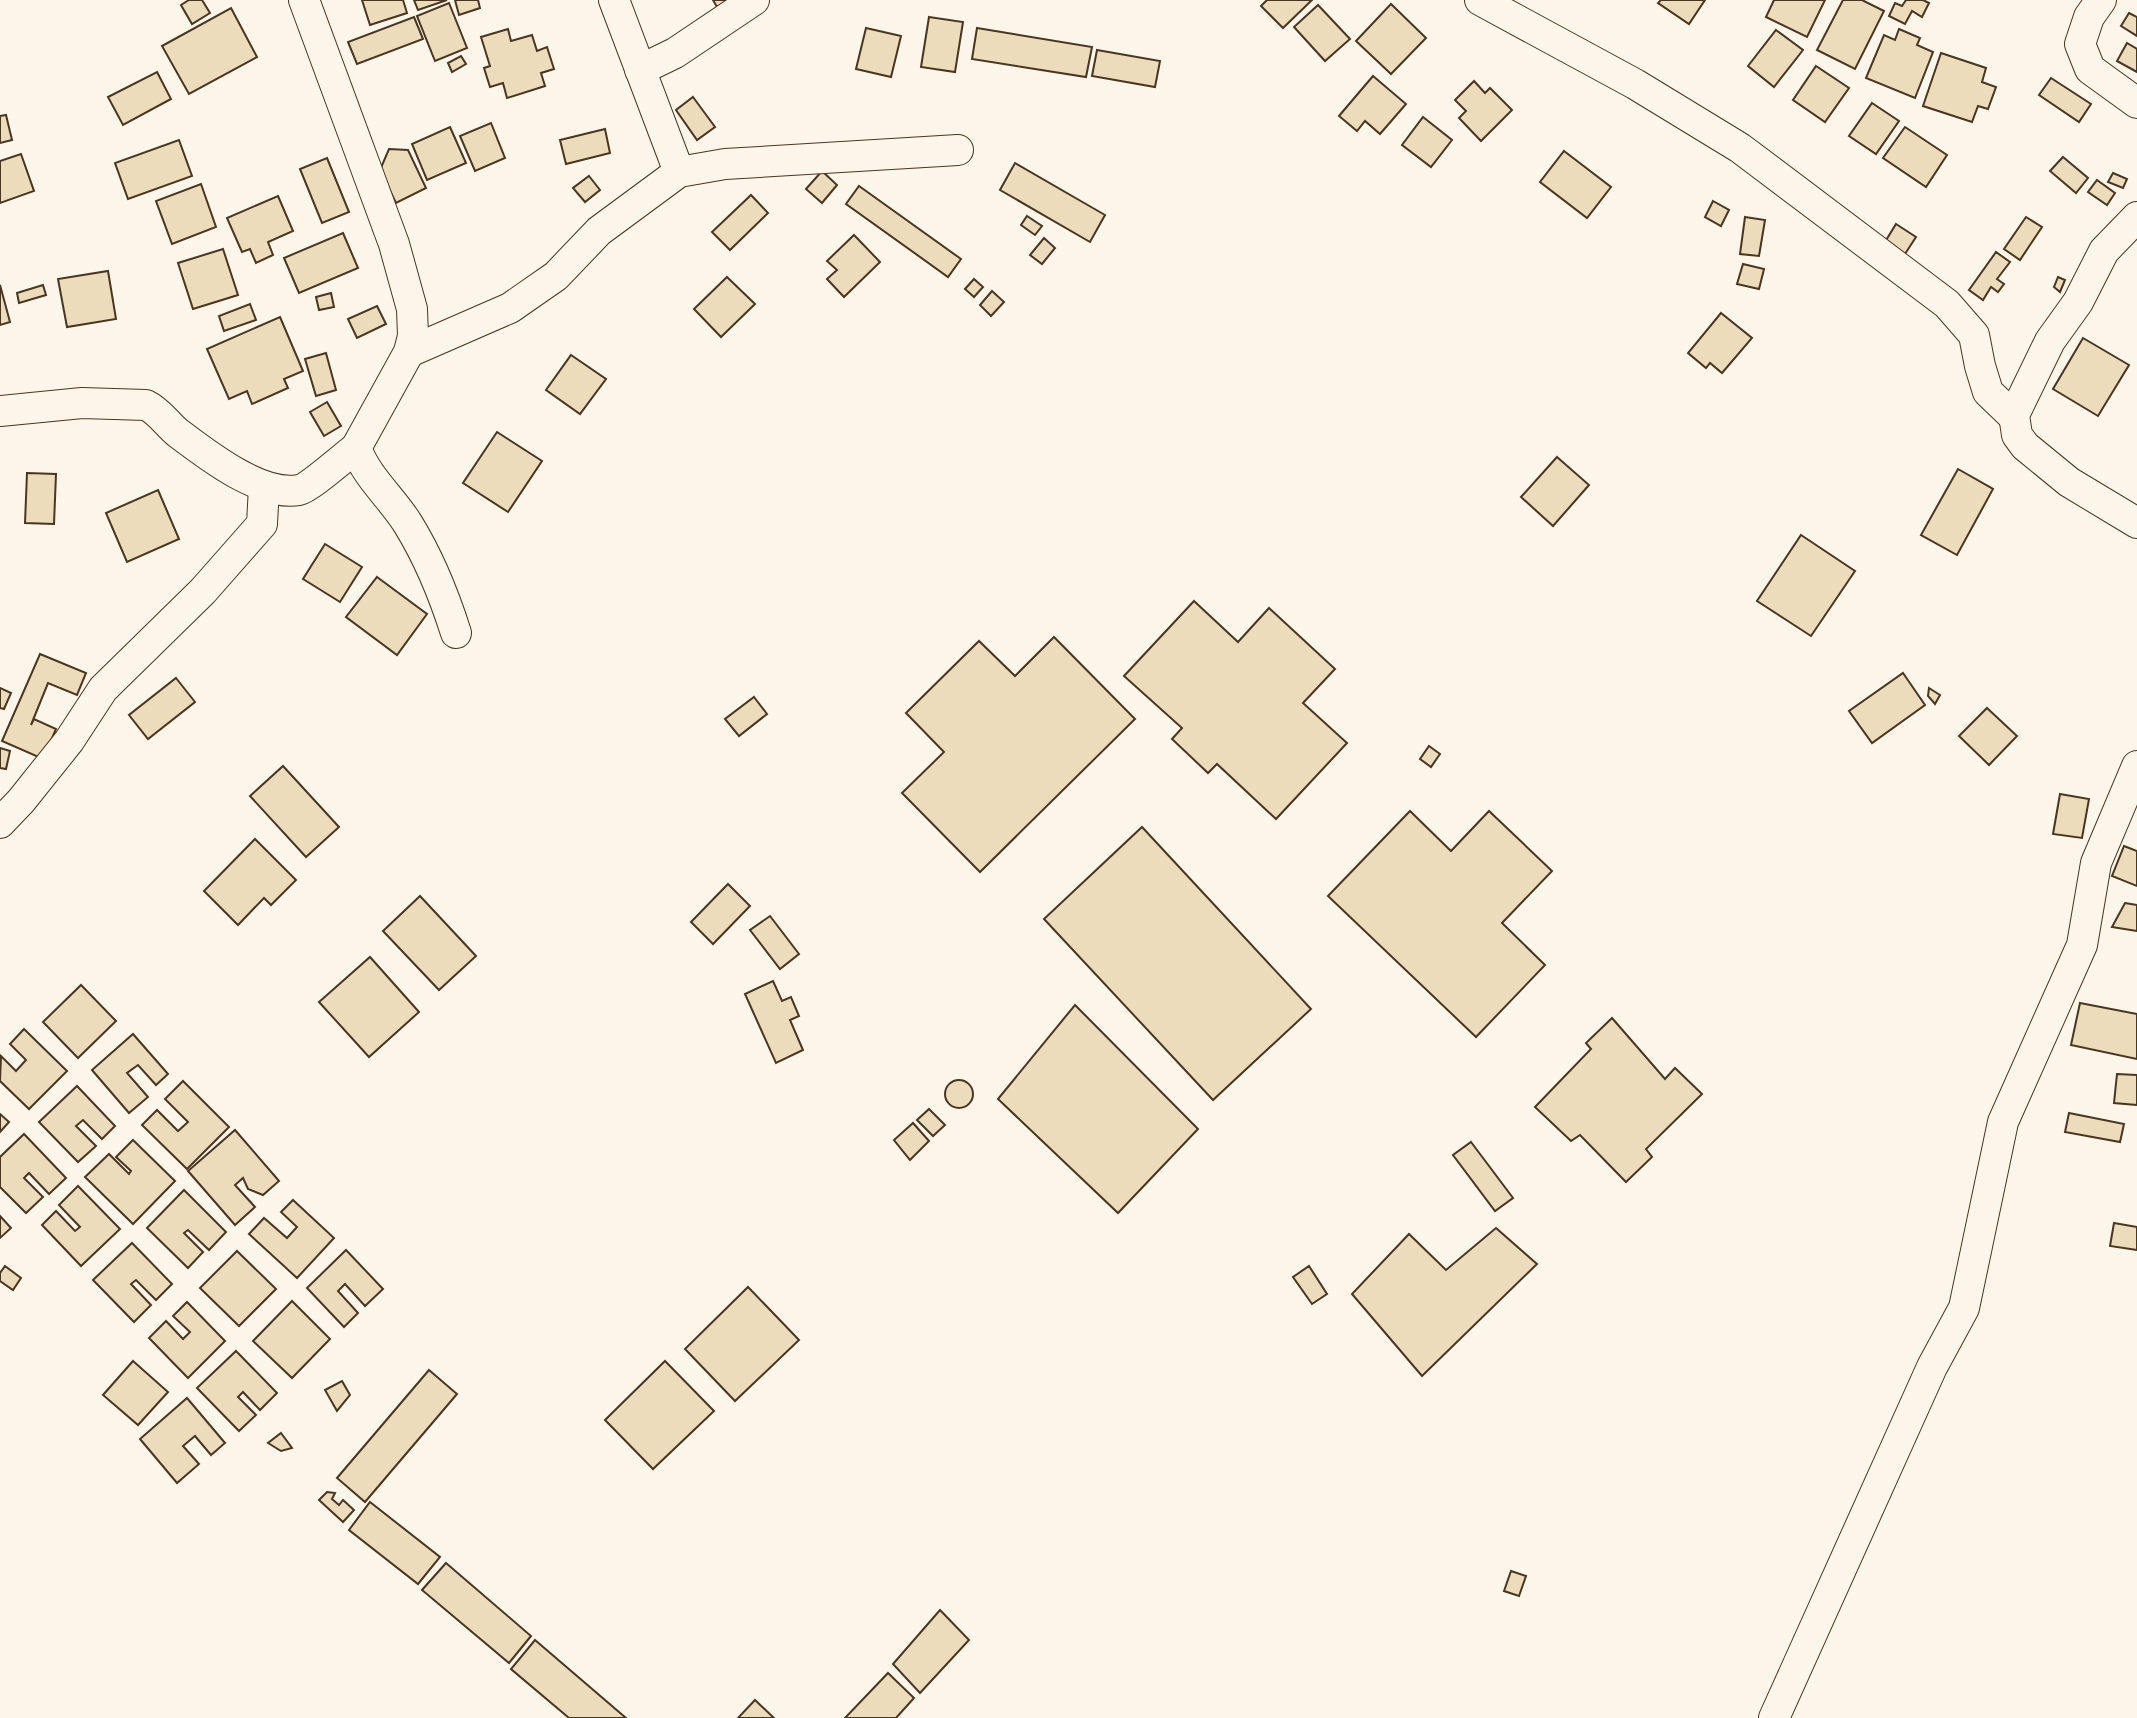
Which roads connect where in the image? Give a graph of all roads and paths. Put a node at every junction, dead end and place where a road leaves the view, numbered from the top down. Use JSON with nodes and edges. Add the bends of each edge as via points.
{"nodes":[{"id":1,"x":304,"y":0,"type":"edge"},
{"id":2,"x":614,"y":0,"type":"edge"},
{"id":3,"x":754,"y":0,"type":"edge"},
{"id":4,"x":1480,"y":0,"type":"edge"},
{"id":5,"x":2101,"y":0,"type":"edge"},
{"id":6,"x":640,"y":70,"type":"junction"},
{"id":7,"x":2137,"y":103,"type":"edge"},
{"id":8,"x":958,"y":150,"type":"dead end"},
{"id":9,"x":679,"y":172,"type":"junction"},
{"id":10,"x":2137,"y":217,"type":"edge"},
{"id":11,"x":409,"y":352,"type":"junction"},
{"id":12,"x":0,"y":411,"type":"edge"},
{"id":13,"x":2014,"y":417,"type":"junction"},
{"id":14,"x":356,"y":449,"type":"junction"},
{"id":15,"x":264,"y":487,"type":"junction"},
{"id":16,"x":2137,"y":523,"type":"edge"},
{"id":17,"x":456,"y":633,"type":"dead end"},
{"id":18,"x":2137,"y":766,"type":"edge"},
{"id":19,"x":0,"y":824,"type":"edge"},
{"id":20,"x":1774,"y":1718,"type":"edge"}],
"edges":[{"from":1,"to":11,"type":"street","via":[[394,244],[412,309]]},
{"from":2,"to":6,"type":"street"},
{"from":3,"to":6,"type":"street","via":[[675,53]]},
{"from":4,"to":13,"type":"street","via":[[1740,148],[1947,304],[1974,335],[1988,392]]},
{"from":5,"to":7,"type":"street","via":[[2089,17],[2080,44],[2090,69]]},
{"from":6,"to":9,"type":"street"},
{"from":8,"to":9,"type":"street","via":[[725,164]]},
{"from":9,"to":11,"type":"street","via":[[599,231],[556,276],[510,308]]},
{"from":10,"to":13,"type":"street","via":[[2104,251],[2078,302],[2050,341]]},
{"from":11,"to":14,"type":"street"},
{"from":12,"to":15,"type":"street","via":[[82,403],[146,405],[209,456]]},
{"from":13,"to":16,"type":"street","via":[[2017,435],[2025,446],[2069,482]]},
{"from":14,"to":15,"type":"street","via":[[300,490]]},
{"from":14,"to":17,"type":"street","via":[[362,465],[408,523],[442,589]]},
{"from":15,"to":19,"type":"street","via":[[262,524],[203,591],[103,689],[69,741]]},
{"from":18,"to":20,"type":"street","via":[[2096,863],[2082,945],[2003,1122],[1964,1308],[1932,1367]]}]}
